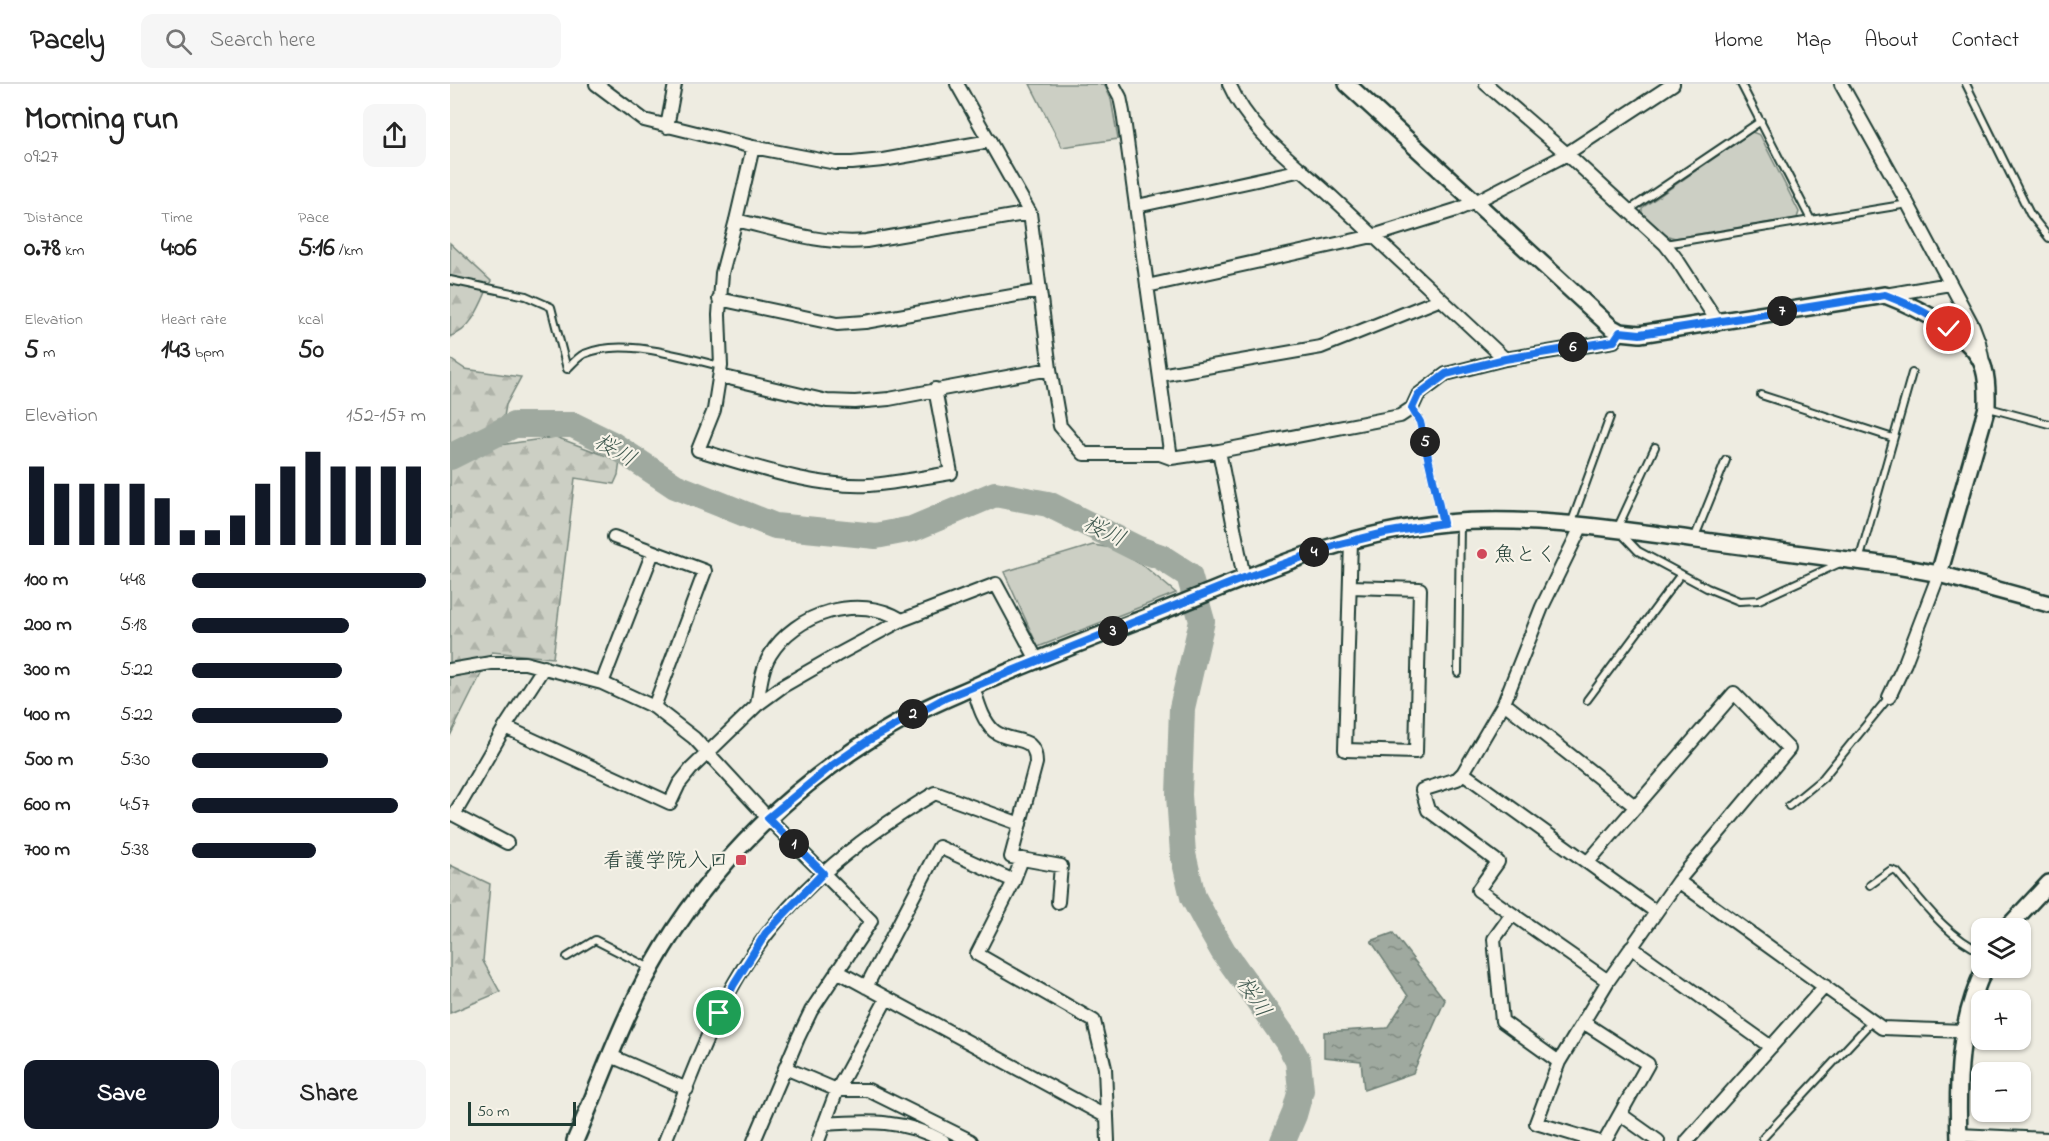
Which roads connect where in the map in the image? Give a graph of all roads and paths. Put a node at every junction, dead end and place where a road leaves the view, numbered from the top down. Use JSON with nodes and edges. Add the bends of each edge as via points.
{"nodes":[{"id":1,"x":596,"y":84,"type":"edge"},
{"id":2,"x":675,"y":84,"type":"edge"},
{"id":3,"x":957,"y":84,"type":"edge"},
{"id":4,"x":1113,"y":84,"type":"edge"},
{"id":5,"x":1228,"y":84,"type":"edge"},
{"id":6,"x":1347,"y":84,"type":"edge"},
{"id":7,"x":1486,"y":84,"type":"edge"},
{"id":8,"x":1673,"y":84,"type":"edge"},
{"id":9,"x":1741,"y":84,"type":"edge"},
{"id":10,"x":1841,"y":84,"type":"edge"},
{"id":11,"x":1966,"y":84,"type":"edge"},
{"id":12,"x":1761,"y":121,"type":"junction"},
{"id":13,"x":667,"y":127,"type":"junction"},
{"id":14,"x":990,"y":141,"type":"junction"},
{"id":15,"x":753,"y":147,"type":"junction"},
{"id":16,"x":1567,"y":154,"type":"junction"},
{"id":17,"x":1302,"y":170,"type":"junction"},
{"id":18,"x":1475,"y":202,"type":"junction"},
{"id":19,"x":1908,"y":204,"type":"junction"},
{"id":20,"x":1137,"y":206,"type":"junction"},
{"id":21,"x":1629,"y":210,"type":"junction"},
{"id":22,"x":1030,"y":213,"type":"junction"},
{"id":23,"x":736,"y":220,"type":"junction"},
{"id":24,"x":1811,"y":220,"type":"junction"},
{"id":25,"x":1373,"y":236,"type":"junction"},
{"id":26,"x":2049,"y":238,"type":"edge"},
{"id":27,"x":1665,"y":244,"type":"junction"},
{"id":28,"x":450,"y":280,"type":"edge"},
{"id":29,"x":1950,"y":284,"type":"junction"},
{"id":30,"x":1148,"y":286,"type":"junction"},
{"id":31,"x":1040,"y":291,"type":"junction"},
{"id":32,"x":1885,"y":295,"type":"junction"},
{"id":33,"x":719,"y":298,"type":"junction"},
{"id":34,"x":1441,"y":299,"type":"junction"},
{"id":35,"x":1717,"y":321,"type":"junction"},
{"id":36,"x":1620,"y":332,"type":"junction"},
{"id":37,"x":1505,"y":359,"type":"junction"},
{"id":38,"x":1984,"y":368,"type":"junction"},
{"id":39,"x":1050,"y":369,"type":"junction"},
{"id":40,"x":720,"y":371,"type":"junction"},
{"id":41,"x":1912,"y":374,"type":"dead end"},
{"id":42,"x":1160,"y":375,"type":"junction"},
{"id":43,"x":935,"y":389,"type":"junction"},
{"id":44,"x":1761,"y":395,"type":"dead end"},
{"id":45,"x":1987,"y":407,"type":"junction"},
{"id":46,"x":1412,"y":408,"type":"junction"},
{"id":47,"x":1610,"y":417,"type":"dead end"},
{"id":48,"x":2049,"y":424,"type":"edge"},
{"id":49,"x":1893,"y":438,"type":"junction"},
{"id":50,"x":1655,"y":447,"type":"dead end"},
{"id":51,"x":1219,"y":451,"type":"junction"},
{"id":52,"x":1171,"y":458,"type":"junction"},
{"id":53,"x":1726,"y":460,"type":"dead end"},
{"id":54,"x":1460,"y":522,"type":"junction"},
{"id":55,"x":1443,"y":523,"type":"junction"},
{"id":56,"x":1577,"y":525,"type":"junction"},
{"id":57,"x":1617,"y":530,"type":"junction"},
{"id":58,"x":614,"y":537,"type":"dead end"},
{"id":59,"x":1694,"y":540,"type":"junction"},
{"id":60,"x":1351,"y":541,"type":"junction"},
{"id":61,"x":653,"y":552,"type":"junction"},
{"id":62,"x":1853,"y":561,"type":"junction"},
{"id":63,"x":1681,"y":574,"type":"junction"},
{"id":64,"x":1939,"y":574,"type":"junction"},
{"id":65,"x":1244,"y":578,"type":"junction"},
{"id":66,"x":1350,"y":587,"type":"junction"},
{"id":67,"x":2049,"y":604,"type":"edge"},
{"id":68,"x":902,"y":620,"type":"junction"},
{"id":69,"x":1037,"y":660,"type":"junction"},
{"id":70,"x":544,"y":667,"type":"junction"},
{"id":71,"x":450,"y":669,"type":"edge"},
{"id":72,"x":1458,"y":673,"type":"dead end"},
{"id":73,"x":602,"y":683,"type":"junction"},
{"id":74,"x":973,"y":687,"type":"junction"},
{"id":75,"x":1889,"y":697,"type":"joint"},
{"id":76,"x":1587,"y":700,"type":"dead end"},
{"id":77,"x":1504,"y":703,"type":"junction"},
{"id":78,"x":757,"y":705,"type":"junction"},
{"id":79,"x":654,"y":707,"type":"junction"},
{"id":80,"x":505,"y":727,"type":"junction"},
{"id":81,"x":707,"y":753,"type":"junction"},
{"id":82,"x":1463,"y":773,"type":"junction"},
{"id":83,"x":1789,"y":806,"type":"dead end"},
{"id":84,"x":1636,"y":807,"type":"junction"},
{"id":85,"x":768,"y":818,"type":"junction"},
{"id":86,"x":1020,"y":824,"type":"junction"},
{"id":87,"x":507,"y":843,"type":"dead end"},
{"id":88,"x":1022,"y":859,"type":"junction"},
{"id":89,"x":1588,"y":862,"type":"junction"},
{"id":90,"x":823,"y":873,"type":"junction"},
{"id":91,"x":1014,"y":881,"type":"junction"},
{"id":92,"x":1678,"y":881,"type":"junction"},
{"id":93,"x":2049,"y":883,"type":"edge"},
{"id":94,"x":1870,"y":885,"type":"dead end"},
{"id":95,"x":1058,"y":902,"type":"dead end"},
{"id":96,"x":1656,"y":912,"type":"junction"},
{"id":97,"x":1512,"y":914,"type":"junction"},
{"id":98,"x":2016,"y":918,"type":"edge"},
{"id":99,"x":1971,"y":945,"type":"edge"},
{"id":100,"x":1631,"y":947,"type":"junction"},
{"id":101,"x":567,"y":957,"type":"dead end"},
{"id":102,"x":651,"y":969,"type":"junction"},
{"id":103,"x":837,"y":971,"type":"junction"},
{"id":104,"x":1981,"y":978,"type":"edge"},
{"id":105,"x":1608,"y":981,"type":"junction"},
{"id":106,"x":1825,"y":986,"type":"junction"},
{"id":107,"x":866,"y":987,"type":"junction"},
{"id":108,"x":887,"y":998,"type":"junction"},
{"id":109,"x":1872,"y":1021,"type":"junction"},
{"id":110,"x":1583,"y":1022,"type":"junction"},
{"id":111,"x":1964,"y":1031,"type":"junction"},
{"id":112,"x":1771,"y":1047,"type":"junction"},
{"id":113,"x":611,"y":1056,"type":"junction"},
{"id":114,"x":1559,"y":1062,"type":"junction"},
{"id":115,"x":785,"y":1068,"type":"junction"},
{"id":116,"x":687,"y":1089,"type":"junction"},
{"id":117,"x":837,"y":1090,"type":"junction"},
{"id":118,"x":1620,"y":1114,"type":"junction"},
{"id":119,"x":1107,"y":1117,"type":"junction"},
{"id":120,"x":824,"y":1124,"type":"junction"},
{"id":121,"x":1763,"y":1138,"type":"dead end"},
{"id":122,"x":1958,"y":1138,"type":"edge"},
{"id":123,"x":2049,"y":1139,"type":"edge"},
{"id":124,"x":575,"y":1141,"type":"edge"},
{"id":125,"x":665,"y":1141,"type":"edge"},
{"id":126,"x":754,"y":1141,"type":"edge"},
{"id":127,"x":818,"y":1141,"type":"edge"},
{"id":128,"x":943,"y":1141,"type":"edge"},
{"id":129,"x":971,"y":1141,"type":"edge"},
{"id":130,"x":1108,"y":1141,"type":"edge"},
{"id":131,"x":1596,"y":1141,"type":"edge"},
{"id":132,"x":1605,"y":1141,"type":"edge"},
{"id":133,"x":1658,"y":1141,"type":"edge"},
{"id":134,"x":1687,"y":1141,"type":"edge"}],
"edges":[{"from":1,"to":13,"type":"street","via":[[644,120]]},
{"from":2,"to":13,"type":"street"},
{"from":3,"to":14,"type":"street"},
{"from":4,"to":20,"type":"street","via":[[1123,112]]},
{"from":5,"to":17,"type":"street","via":[[1251,123]]},
{"from":6,"to":18,"type":"street"},
{"from":7,"to":16,"type":"street"},
{"from":8,"to":16,"type":"street"},
{"from":9,"to":12,"type":"lane"},
{"from":10,"to":19,"type":"street"},
{"from":11,"to":26,"type":"lane","via":[[2030,214]]},
{"from":12,"to":21,"type":"lane"},
{"from":12,"to":24,"type":"lane"},
{"from":13,"to":15,"type":"street"},
{"from":14,"to":15,"type":"street","via":[[852,163]]},
{"from":14,"to":22,"type":"street"},
{"from":15,"to":23,"type":"street"},
{"from":16,"to":18,"type":"street"},
{"from":16,"to":21,"type":"street"},
{"from":17,"to":20,"type":"street"},
{"from":17,"to":25,"type":"street"},
{"from":18,"to":25,"type":"street"},
{"from":18,"to":36,"type":"street"},
{"from":19,"to":24,"type":"lane"},
{"from":19,"to":29,"type":"street"},
{"from":20,"to":30,"type":"street"},
{"from":21,"to":27,"type":"street"},
{"from":22,"to":23,"type":"street","via":[[845,243]]},
{"from":22,"to":31,"type":"street"},
{"from":23,"to":33,"type":"street"},
{"from":24,"to":27,"type":"lane"},
{"from":25,"to":30,"type":"street"},
{"from":25,"to":34,"type":"street"},
{"from":27,"to":35,"type":"street"},
{"from":28,"to":40,"type":"lane","via":[[526,296],[551,307],[567,369],[582,354],[605,348],[636,348]]},
{"from":29,"to":32,"type":"street"},
{"from":29,"to":38,"type":"street","via":[[1973,326]]},
{"from":30,"to":42,"type":"street"},
{"from":31,"to":33,"type":"street","via":[[837,324]]},
{"from":31,"to":39,"type":"street"},
{"from":32,"to":35,"type":"street"},
{"from":32,"to":38,"type":"street","via":[[1936,318],[1968,344]]},
{"from":33,"to":40,"type":"street"},
{"from":34,"to":37,"type":"street"},
{"from":34,"to":42,"type":"street","via":[[1321,347]]},
{"from":35,"to":36,"type":"street","via":[[1640,334]]},
{"from":36,"to":37,"type":"street","via":[[1614,341]]},
{"from":37,"to":46,"type":"street","via":[[1446,374],[1418,395]]},
{"from":38,"to":45,"type":"street"},
{"from":39,"to":43,"type":"street"},
{"from":39,"to":52,"type":"street","via":[[1060,426],[1084,454],[1160,454]]},
{"from":40,"to":43,"type":"street","via":[[827,401],[890,399]]},
{"from":40,"to":43,"type":"street","via":[[714,410],[698,450],[761,469],[832,483],[868,485],[951,473]]},
{"from":41,"to":49,"type":"lane"},
{"from":42,"to":52,"type":"street"},
{"from":44,"to":49,"type":"lane"},
{"from":45,"to":48,"type":"lane"},
{"from":45,"to":64,"type":"street"},
{"from":46,"to":51,"type":"street","via":[[1400,416]]},
{"from":46,"to":55,"type":"lane","via":[[1420,422]]},
{"from":47,"to":56,"type":"lane"},
{"from":49,"to":62,"type":"lane"},
{"from":50,"to":57,"type":"lane"},
{"from":51,"to":52,"type":"street"},
{"from":51,"to":65,"type":"street"},
{"from":53,"to":59,"type":"lane"},
{"from":54,"to":55,"type":"street"},
{"from":54,"to":56,"type":"street"},
{"from":54,"to":72,"type":"lane"},
{"from":55,"to":60,"type":"street"},
{"from":56,"to":57,"type":"street"},
{"from":56,"to":77,"type":"street"},
{"from":57,"to":59,"type":"street"},
{"from":57,"to":63,"type":"lane","via":[[1638,551]]},
{"from":58,"to":61,"type":"street"},
{"from":59,"to":62,"type":"street"},
{"from":60,"to":65,"type":"street"},
{"from":60,"to":66,"type":"street"},
{"from":61,"to":73,"type":"street"},
{"from":61,"to":79,"type":"street","via":[[705,571]]},
{"from":62,"to":63,"type":"lane","via":[[1759,600],[1739,601]]},
{"from":62,"to":64,"type":"street"},
{"from":63,"to":76,"type":"lane"},
{"from":64,"to":67,"type":"street"},
{"from":64,"to":75,"type":"street"},
{"from":65,"to":69,"type":"street"},
{"from":66,"to":66,"type":"street","via":[[1345,750],[1416,752],[1420,589]]},
{"from":68,"to":69,"type":"street","via":[[996,584]]},
{"from":68,"to":78,"type":"street"},
{"from":68,"to":78,"type":"street","via":[[891,613],[858,607],[834,610],[803,624],[787,634],[770,656]]},
{"from":69,"to":74,"type":"street"},
{"from":70,"to":71,"type":"street","via":[[491,663]]},
{"from":70,"to":73,"type":"street"},
{"from":70,"to":80,"type":"street"},
{"from":73,"to":79,"type":"street"},
{"from":74,"to":85,"type":"street","via":[[869,740]]},
{"from":74,"to":86,"type":"street","via":[[983,718],[994,731],[1026,742],[1036,754]]},
{"from":75,"to":83,"type":"lane","via":[[1823,778]]},
{"from":77,"to":82,"type":"street"},
{"from":77,"to":84,"type":"street"},
{"from":78,"to":81,"type":"street"},
{"from":79,"to":81,"type":"street"},
{"from":80,"to":81,"type":"street","via":[[670,803],[679,784]]},
{"from":80,"to":87,"type":"street","via":[[454,815]]},
{"from":81,"to":85,"type":"street"},
{"from":82,"to":89,"type":"street"},
{"from":82,"to":97,"type":"street","via":[[1457,779],[1422,790],[1428,810],[1498,862],[1478,890]]},
{"from":84,"to":89,"type":"street"},
{"from":84,"to":92,"type":"street","via":[[1734,693],[1789,749]]},
{"from":85,"to":90,"type":"street"},
{"from":85,"to":102,"type":"street","via":[[708,883]]},
{"from":86,"to":88,"type":"street","via":[[1011,857]]},
{"from":86,"to":90,"type":"street","via":[[935,793],[865,837]]},
{"from":88,"to":91,"type":"street"},
{"from":88,"to":95,"type":"street","via":[[1061,866]]},
{"from":89,"to":96,"type":"street"},
{"from":90,"to":103,"type":"street","via":[[871,921]]},
{"from":90,"to":116,"type":"street","via":[[785,911],[747,960],[719,1013]]},
{"from":91,"to":107,"type":"street","via":[[939,847]]},
{"from":91,"to":119,"type":"street","via":[[977,954],[1094,1021],[1106,1068]]},
{"from":92,"to":96,"type":"street"},
{"from":92,"to":106,"type":"street"},
{"from":93,"to":98,"type":"street"},
{"from":94,"to":99,"type":"lane","via":[[1891,870],[1897,872],[1939,921]]},
{"from":96,"to":100,"type":"street"},
{"from":97,"to":105,"type":"street"},
{"from":97,"to":114,"type":"street","via":[[1494,939],[1502,1021]]},
{"from":100,"to":105,"type":"street"},
{"from":100,"to":112,"type":"street"},
{"from":101,"to":102,"type":"lane","via":[[595,940]]},
{"from":102,"to":113,"type":"street"},
{"from":103,"to":107,"type":"street"},
{"from":103,"to":115,"type":"street","via":[[811,1011]]},
{"from":104,"to":111,"type":"street"},
{"from":105,"to":110,"type":"street"},
{"from":106,"to":109,"type":"street"},
{"from":106,"to":112,"type":"street"},
{"from":107,"to":108,"type":"street"},
{"from":108,"to":117,"type":"street"},
{"from":108,"to":119,"type":"street"},
{"from":109,"to":111,"type":"street","via":[[1882,1028]]},
{"from":109,"to":121,"type":"lane"},
{"from":110,"to":114,"type":"street"},
{"from":110,"to":118,"type":"street","via":[[1648,1064]]},
{"from":111,"to":122,"type":"street"},
{"from":112,"to":134,"type":"street"},
{"from":113,"to":116,"type":"street"},
{"from":113,"to":124,"type":"street"},
{"from":114,"to":131,"type":"street","via":[[1536,1123]]},
{"from":115,"to":117,"type":"street"},
{"from":115,"to":126,"type":"street"},
{"from":116,"to":125,"type":"street"},
{"from":117,"to":120,"type":"street"},
{"from":117,"to":129,"type":"street","via":[[868,1089]]},
{"from":118,"to":132,"type":"street"},
{"from":118,"to":133,"type":"street"},
{"from":119,"to":130,"type":"street"},
{"from":120,"to":127,"type":"street"},
{"from":120,"to":128,"type":"street","via":[[888,1122]]},
{"from":122,"to":123,"type":"street"}]}
